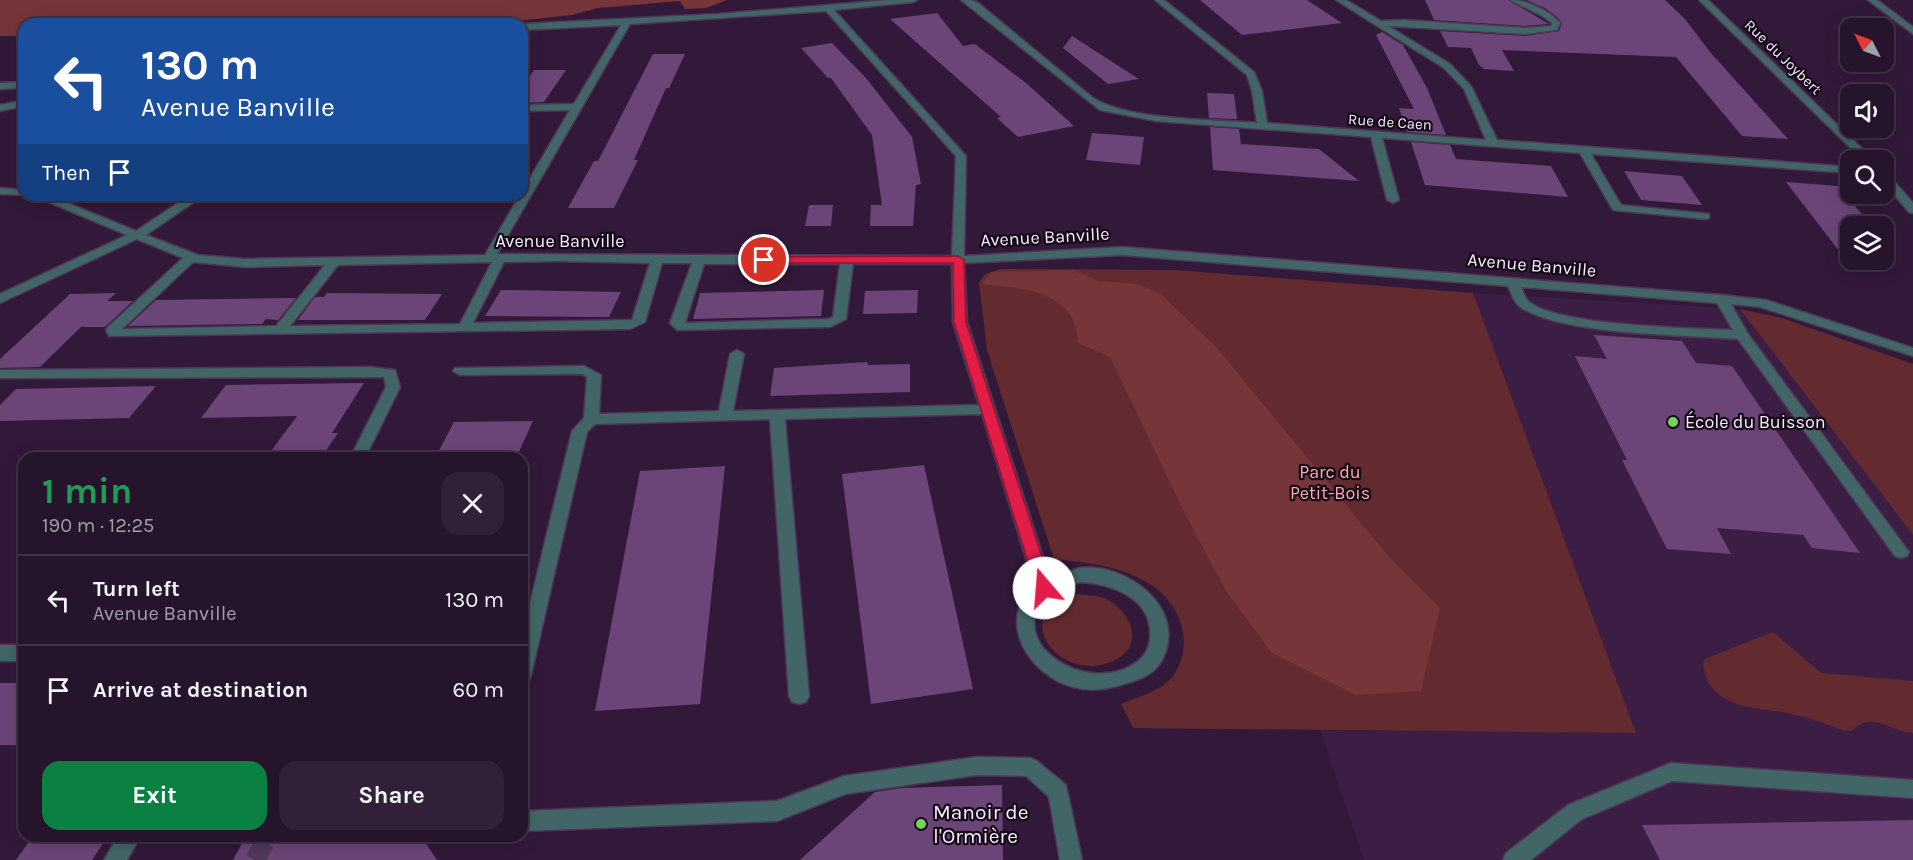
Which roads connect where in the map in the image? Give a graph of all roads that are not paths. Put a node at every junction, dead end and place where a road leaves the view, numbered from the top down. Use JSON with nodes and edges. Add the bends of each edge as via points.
{"nodes":[{"id":1,"x":913,"y":0,"type":"edge"},
{"id":2,"x":965,"y":0,"type":"edge"},
{"id":3,"x":1159,"y":0,"type":"edge"},
{"id":4,"x":1340,"y":0,"type":"edge"},
{"id":5,"x":1514,"y":0,"type":"edge"},
{"id":6,"x":1703,"y":0,"type":"edge"},
{"id":7,"x":1872,"y":0,"type":"edge"},
{"id":8,"x":829,"y":9,"type":"junction"},
{"id":9,"x":1890,"y":14,"type":"junction"},
{"id":10,"x":1913,"y":15,"type":"edge"},
{"id":11,"x":626,"y":22,"type":"junction"},
{"id":12,"x":1380,"y":24,"type":"junction"},
{"id":13,"x":528,"y":27,"type":"edge"},
{"id":14,"x":1913,"y":31,"type":"edge"},
{"id":15,"x":18,"y":85,"type":"edge"},
{"id":16,"x":0,"y":86,"type":"edge"},
{"id":17,"x":18,"y":104,"type":"edge"},
{"id":18,"x":576,"y":107,"type":"junction"},
{"id":19,"x":0,"y":108,"type":"edge"},
{"id":20,"x":528,"y":108,"type":"edge"},
{"id":21,"x":1263,"y":127,"type":"junction"},
{"id":22,"x":1376,"y":136,"type":"junction"},
{"id":23,"x":1493,"y":144,"type":"junction"},
{"id":24,"x":1859,"y":150,"type":"edge"},
{"id":25,"x":1584,"y":151,"type":"junction"},
{"id":26,"x":1840,"y":169,"type":"edge"},
{"id":27,"x":1894,"y":188,"type":"edge"},
{"id":28,"x":0,"y":191,"type":"edge"},
{"id":29,"x":18,"y":192,"type":"edge"},
{"id":30,"x":528,"y":196,"type":"edge"},
{"id":31,"x":1393,"y":200,"type":"dead end"},
{"id":32,"x":54,"y":201,"type":"edge"},
{"id":33,"x":189,"y":201,"type":"edge"},
{"id":34,"x":526,"y":201,"type":"edge"},
{"id":35,"x":1913,"y":210,"type":"edge"},
{"id":36,"x":1706,"y":216,"type":"dead end"},
{"id":37,"x":139,"y":234,"type":"junction"},
{"id":38,"x":191,"y":257,"type":"junction"},
{"id":39,"x":495,"y":258,"type":"junction"},
{"id":40,"x":657,"y":259,"type":"junction"},
{"id":41,"x":699,"y":260,"type":"junction"},
{"id":42,"x":847,"y":260,"type":"junction"},
{"id":43,"x":958,"y":260,"type":"junction"},
{"id":44,"x":335,"y":261,"type":"junction"},
{"id":45,"x":1512,"y":281,"type":"junction"},
{"id":46,"x":0,"y":299,"type":"edge"},
{"id":47,"x":1721,"y":299,"type":"junction"},
{"id":48,"x":464,"y":328,"type":"junction"},
{"id":49,"x":279,"y":331,"type":"junction"},
{"id":50,"x":1742,"y":335,"type":"junction"},
{"id":51,"x":1913,"y":352,"type":"edge"},
{"id":52,"x":737,"y":354,"type":"dead end"},
{"id":53,"x":460,"y":370,"type":"dead end"},
{"id":54,"x":0,"y":374,"type":"edge"},
{"id":55,"x":987,"y":409,"type":"junction"},
{"id":56,"x":777,"y":414,"type":"junction"},
{"id":57,"x":725,"y":416,"type":"junction"},
{"id":58,"x":591,"y":419,"type":"junction"},
{"id":59,"x":360,"y":452,"type":"edge"},
{"id":60,"x":1901,"y":552,"type":"dead end"},
{"id":61,"x":1044,"y":588,"type":"junction"},
{"id":62,"x":528,"y":650,"type":"edge"},
{"id":63,"x":0,"y":653,"type":"edge"},
{"id":64,"x":18,"y":653,"type":"edge"},
{"id":65,"x":800,"y":696,"type":"dead end"},
{"id":66,"x":1913,"y":789,"type":"edge"},
{"id":67,"x":528,"y":821,"type":"edge"},
{"id":68,"x":126,"y":842,"type":"edge"},
{"id":69,"x":115,"y":860,"type":"edge"},
{"id":70,"x":1071,"y":860,"type":"edge"},
{"id":71,"x":1514,"y":860,"type":"edge"}],
"edges":[{"from":1,"to":8,"type":"street"},
{"from":2,"to":21,"type":"street","name":"Rue de Caen","via":[[1103,108],[1156,118]]},
{"from":3,"to":21,"type":"street","via":[[1251,74]]},
{"from":4,"to":12,"type":"street"},
{"from":5,"to":12,"type":"street","via":[[1547,15],[1556,23],[1554,28],[1525,31]]},
{"from":6,"to":24,"type":"street","name":"Rue du Joybert"},
{"from":7,"to":9,"type":"street"},
{"from":8,"to":11,"type":"street"},
{"from":8,"to":43,"type":"street","via":[[961,156]]},
{"from":9,"to":10,"type":"street"},
{"from":9,"to":14,"type":"street"},
{"from":11,"to":13,"type":"street"},
{"from":11,"to":18,"type":"street"},
{"from":12,"to":23,"type":"street","via":[[1447,66],[1468,88]]},
{"from":15,"to":16,"type":"street"},
{"from":17,"to":19,"type":"street"},
{"from":18,"to":20,"type":"street"},
{"from":18,"to":30,"type":"street"},
{"from":21,"to":22,"type":"street","name":"Rue de Caen"},
{"from":22,"to":23,"type":"street","name":"Rue de Caen"},
{"from":22,"to":31,"type":"street"},
{"from":23,"to":25,"type":"street","name":"Rue de Caen"},
{"from":25,"to":26,"type":"street","name":"Rue de Caen"},
{"from":25,"to":36,"type":"street","via":[[1617,208]]},
{"from":27,"to":35,"type":"street"},
{"from":28,"to":29,"type":"street"},
{"from":32,"to":37,"type":"street","name":"Avenue Banville"},
{"from":33,"to":37,"type":"street"},
{"from":34,"to":39,"type":"street"},
{"from":37,"to":38,"type":"street","name":"Avenue Banville"},
{"from":37,"to":46,"type":"street"},
{"from":38,"to":44,"type":"street","name":"Avenue Banville","via":[[244,263]]},
{"from":38,"to":49,"type":"street","via":[[114,333]]},
{"from":39,"to":40,"type":"street","name":"Avenue Banville"},
{"from":39,"to":44,"type":"street","name":"Avenue Banville"},
{"from":39,"to":48,"type":"street"},
{"from":40,"to":41,"type":"street","name":"Avenue Banville"},
{"from":40,"to":48,"type":"street","via":[[638,322],[630,325]]},
{"from":41,"to":42,"type":"street","name":"Avenue Banville"},
{"from":41,"to":42,"type":"street","via":[[677,323],[682,327],[830,323],[839,319]]},
{"from":42,"to":43,"type":"street","name":"Avenue Banville"},
{"from":43,"to":45,"type":"street","name":"Avenue Banville","via":[[1122,251]]},
{"from":43,"to":55,"type":"street","via":[[960,322]]},
{"from":44,"to":49,"type":"street"},
{"from":45,"to":47,"type":"street","name":"Avenue Banville"},
{"from":45,"to":50,"type":"street","via":[[1518,297],[1528,307],[1562,319]]},
{"from":47,"to":50,"type":"street"},
{"from":47,"to":51,"type":"street","name":"Avenue Banville","via":[[1761,303]]},
{"from":48,"to":49,"type":"street"},
{"from":50,"to":60,"type":"street"},
{"from":52,"to":57,"type":"street"},
{"from":53,"to":58,"type":"street","via":[[584,370],[594,375]]},
{"from":54,"to":59,"type":"street","via":[[390,373],[393,387]]},
{"from":55,"to":56,"type":"street"},
{"from":55,"to":61,"type":"street"},
{"from":56,"to":57,"type":"street"},
{"from":56,"to":65,"type":"street"},
{"from":57,"to":58,"type":"street"},
{"from":58,"to":62,"type":"street","via":[[580,431]]},
{"from":61,"to":61,"type":"street","via":[[1030,602],[1024,619],[1026,638],[1035,655],[1053,670],[1074,680],[1123,680],[1142,670],[1156,655],[1160,621],[1138,591],[1120,581],[1080,575],[1060,579]]},
{"from":63,"to":64,"type":"street"},
{"from":66,"to":71,"type":"street","via":[[1671,771],[1575,812]]},
{"from":67,"to":70,"type":"street","via":[[777,811],[844,785],[977,766],[1030,767],[1059,792]]},
{"from":68,"to":69,"type":"street"}]}
